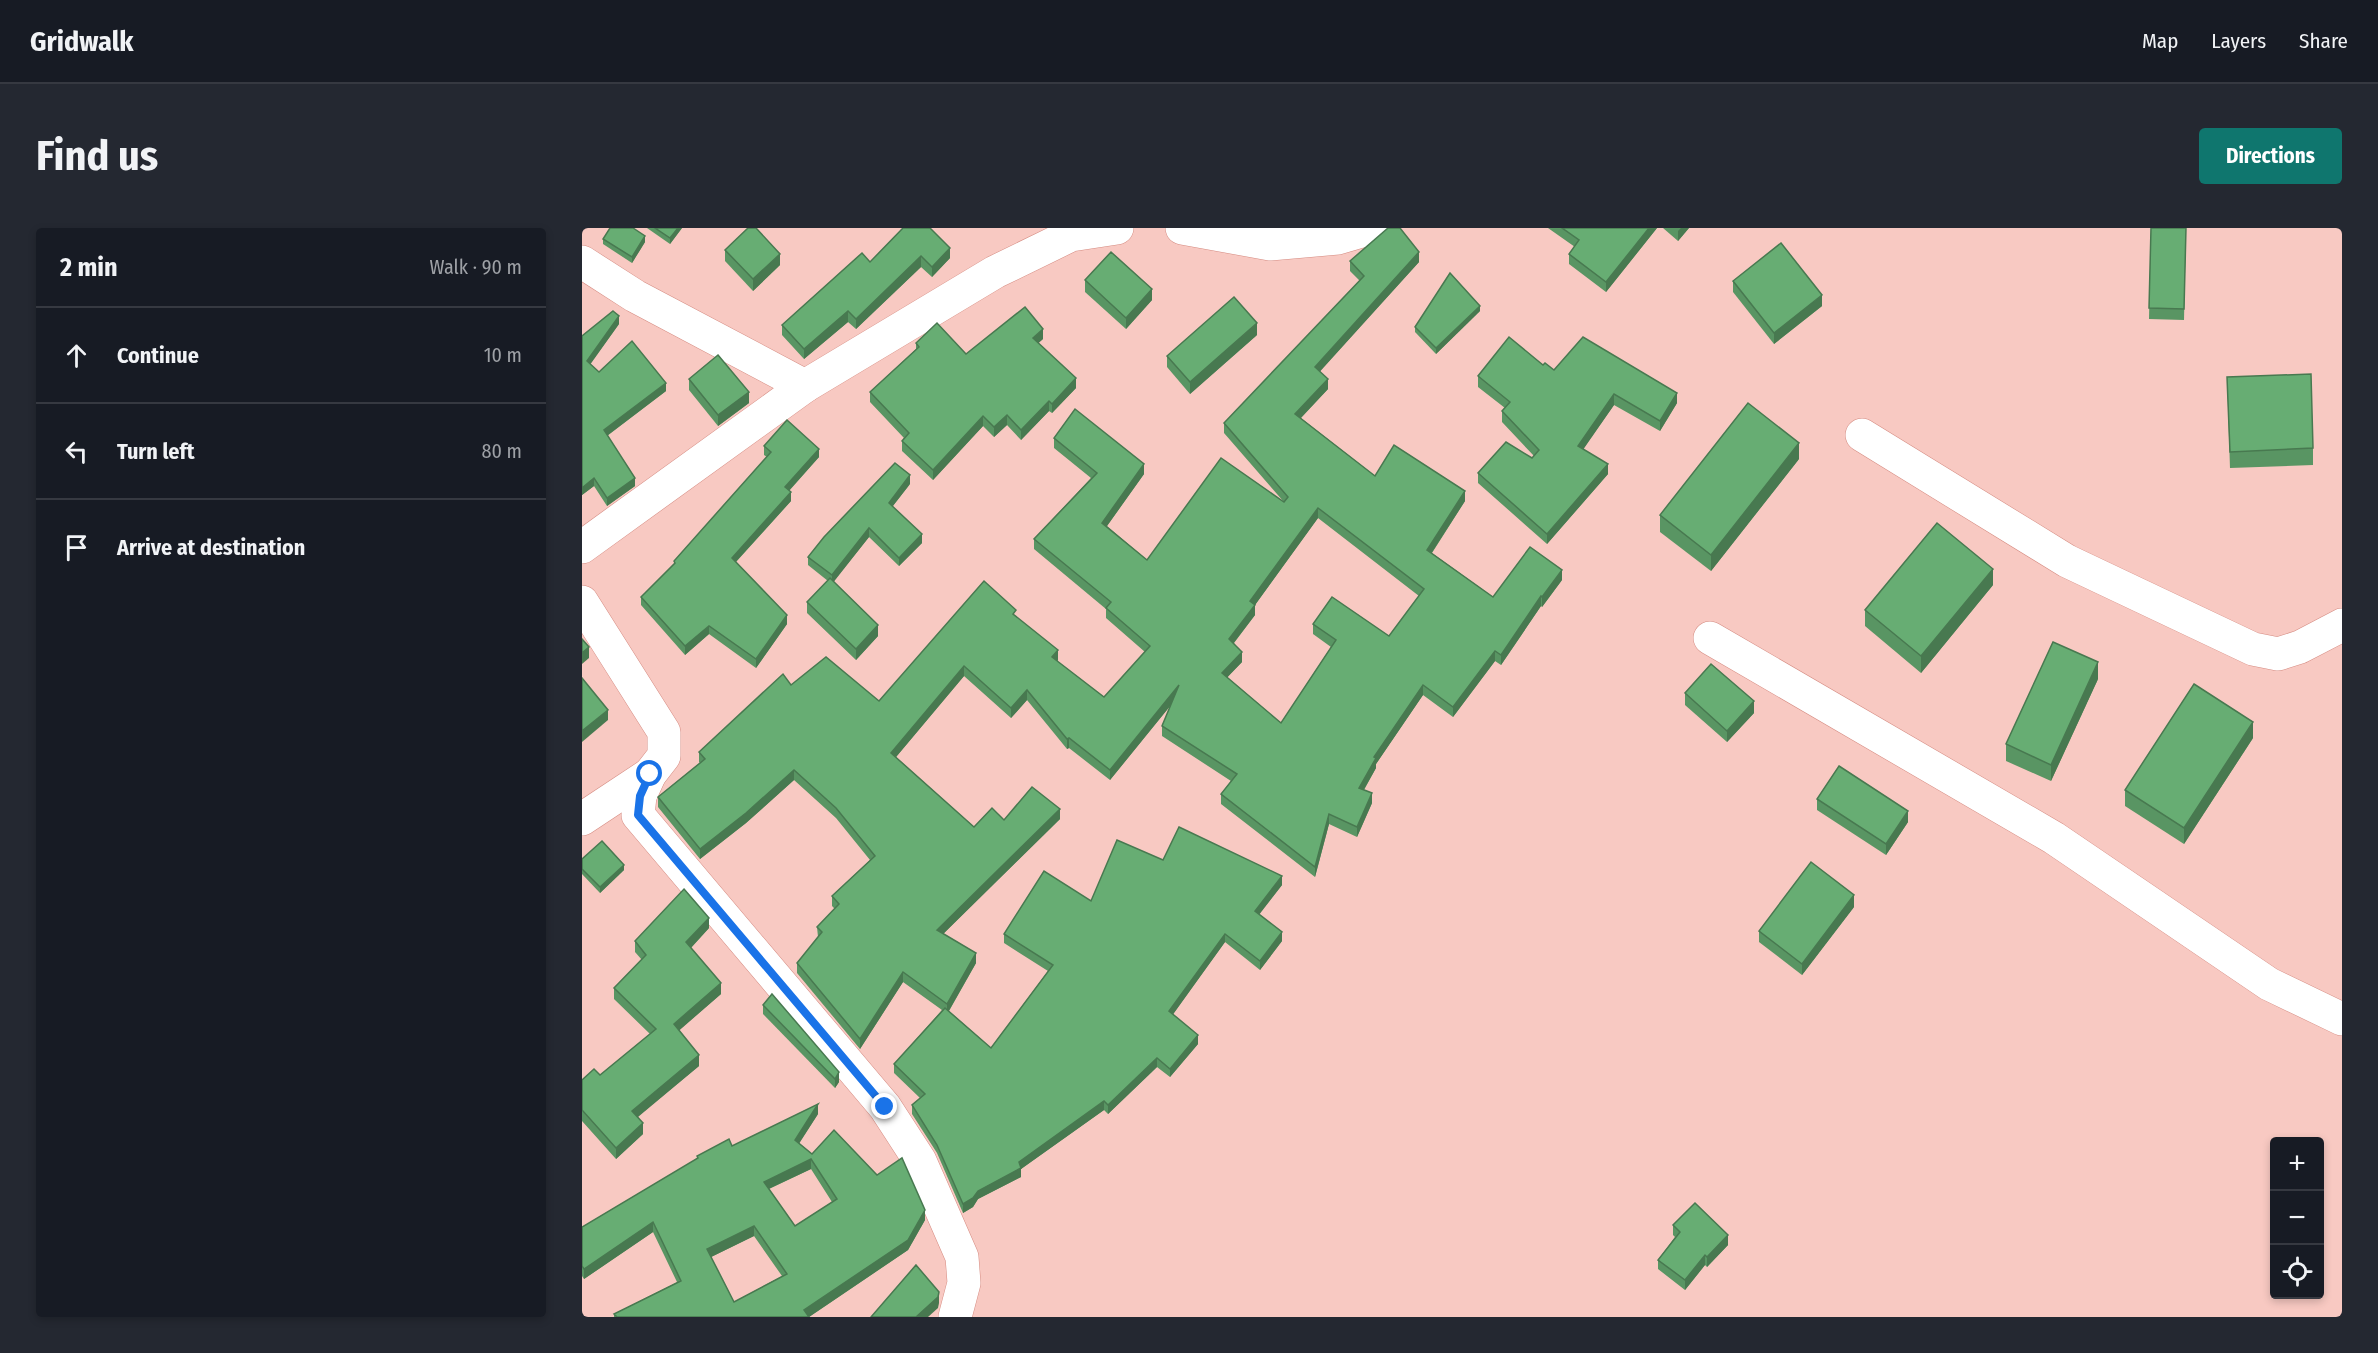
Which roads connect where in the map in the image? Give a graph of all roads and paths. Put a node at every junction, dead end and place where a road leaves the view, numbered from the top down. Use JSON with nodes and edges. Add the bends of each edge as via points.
{"nodes":[{"id":1,"x":1117,"y":228,"type":"edge"},
{"id":2,"x":1182,"y":228,"type":"edge"},
{"id":3,"x":1372,"y":228,"type":"edge"},
{"id":4,"x":1266,"y":236,"type":"edge"},
{"id":5,"x":582,"y":262,"type":"edge"},
{"id":6,"x":805,"y":386,"type":"junction"},
{"id":7,"x":1862,"y":435,"type":"dead end"},
{"id":8,"x":582,"y":548,"type":"edge"},
{"id":9,"x":582,"y":602,"type":"edge"},
{"id":10,"x":2342,"y":626,"type":"edge"},
{"id":11,"x":1710,"y":638,"type":"dead end"},
{"id":12,"x":650,"y":774,"type":"junction"},
{"id":13,"x":582,"y":819,"type":"edge"},
{"id":14,"x":2342,"y":1019,"type":"edge"},
{"id":15,"x":955,"y":1317,"type":"edge"}],
"edges":[{"from":1,"to":6,"type":"street","via":[[1071,235],[995,272]]},
{"from":2,"to":4,"type":"street"},
{"from":3,"to":4,"type":"street","via":[[1338,238]]},
{"from":5,"to":6,"type":"street","via":[[635,296]]},
{"from":6,"to":8,"type":"street"},
{"from":7,"to":10,"type":"street","via":[[2067,561],[2253,649],[2278,654]]},
{"from":9,"to":12,"type":"street","via":[[664,732],[664,756]]},
{"from":11,"to":14,"type":"street","via":[[2054,838],[2269,984]]},
{"from":12,"to":13,"type":"street"},
{"from":12,"to":15,"type":"street","via":[[640,796],[638,815],[885,1107],[920,1161],[962,1257],[964,1283]]}]}
